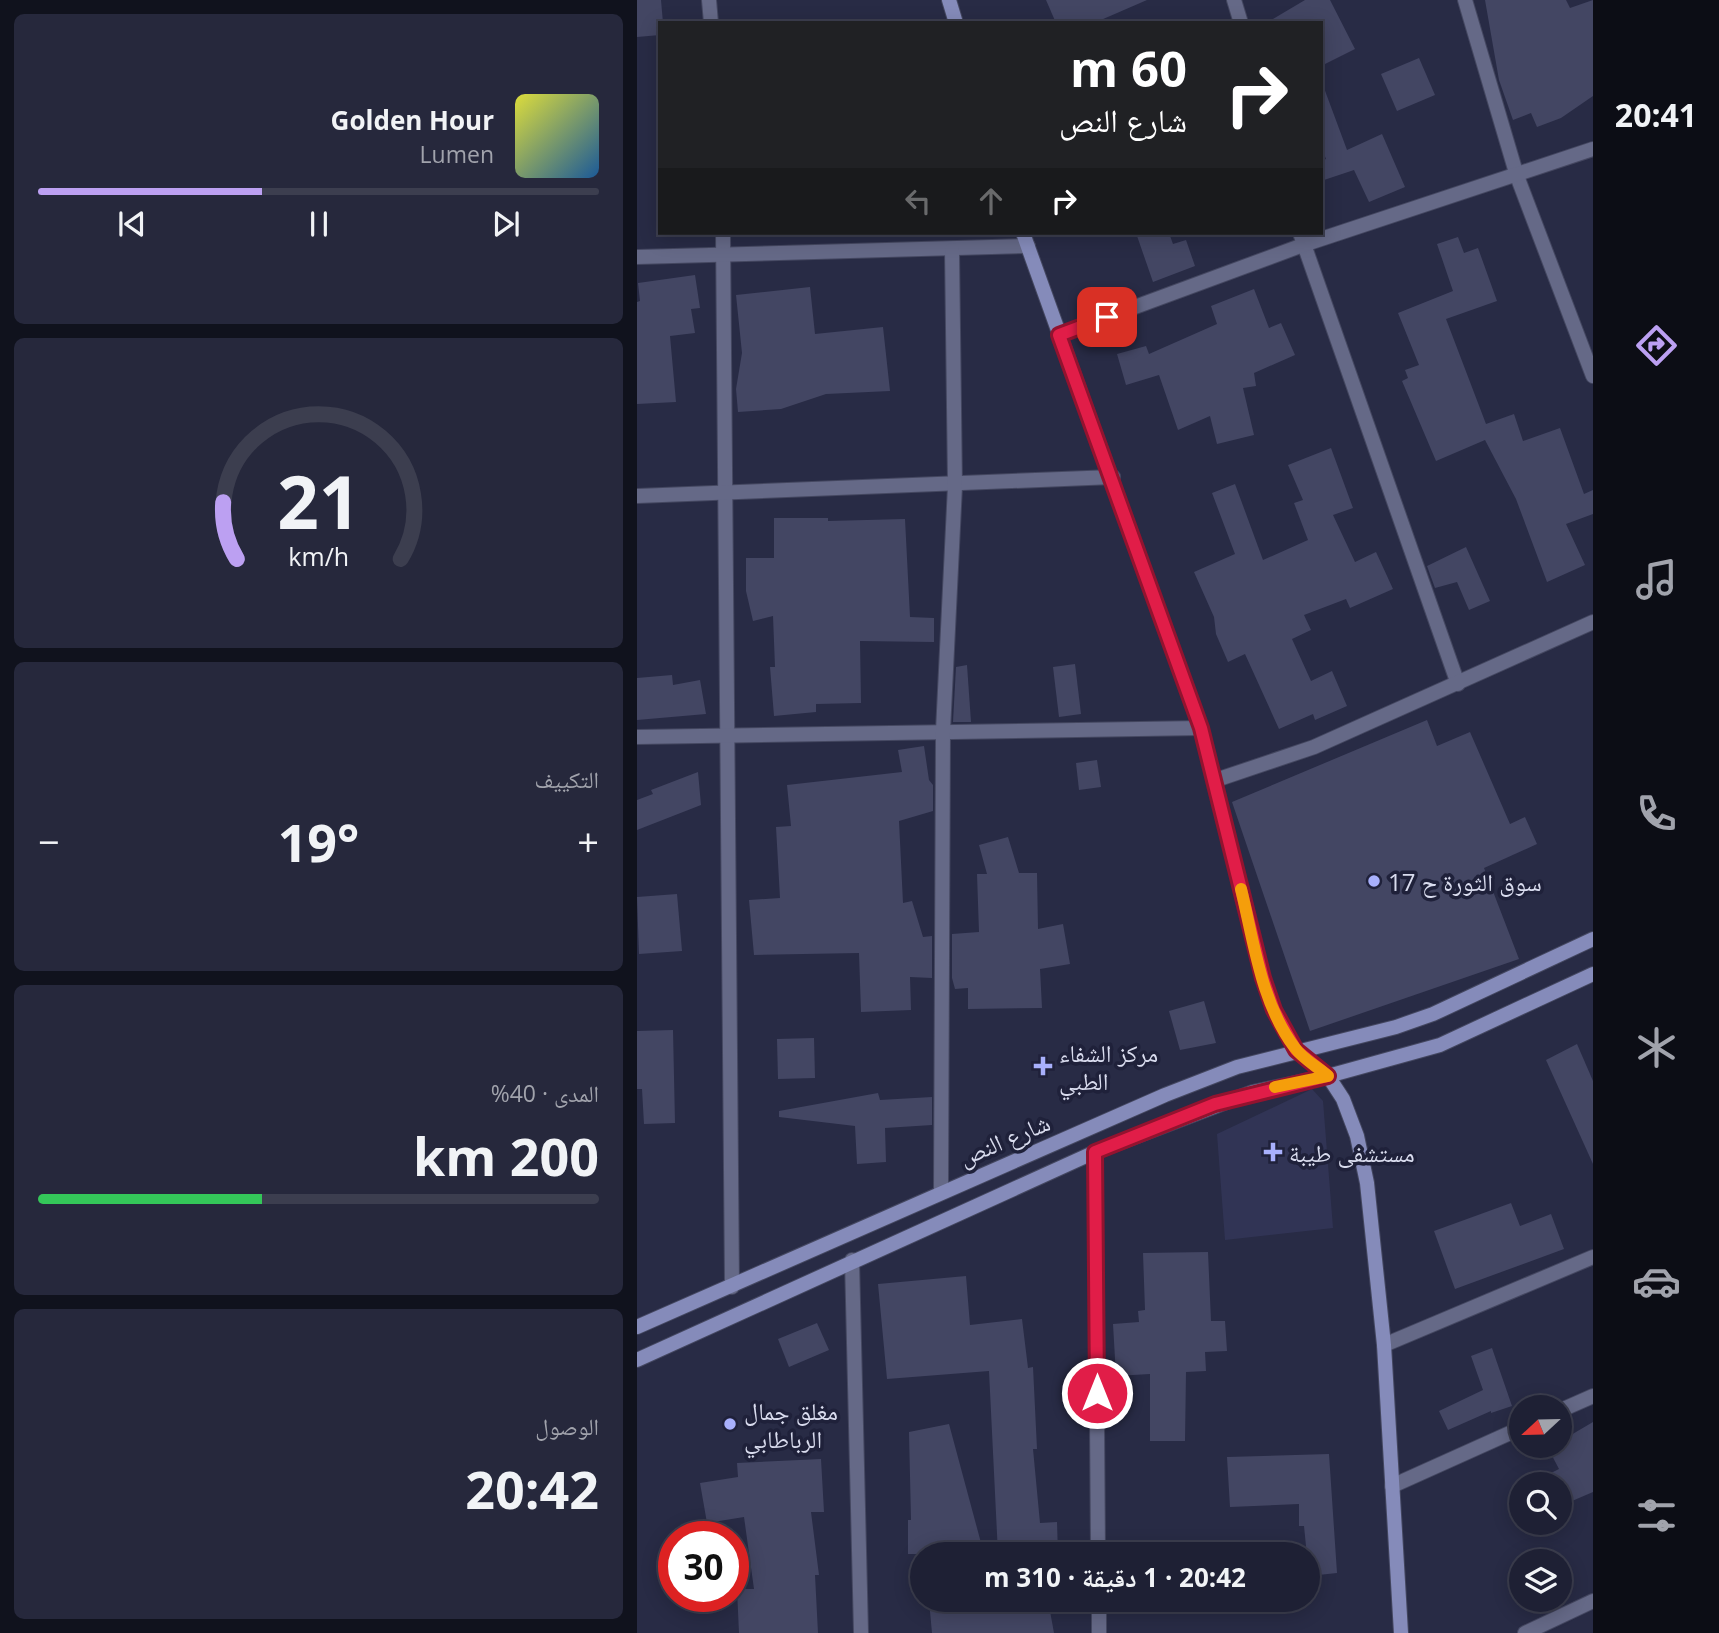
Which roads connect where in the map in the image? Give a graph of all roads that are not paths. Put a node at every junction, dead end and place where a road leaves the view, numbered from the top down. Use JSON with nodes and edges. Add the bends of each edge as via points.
{"nodes":[{"id":1,"x":709,"y":0,"type":"edge"},
{"id":2,"x":949,"y":0,"type":"edge"},
{"id":3,"x":1234,"y":0,"type":"edge"},
{"id":4,"x":1465,"y":0,"type":"edge"},
{"id":5,"x":711,"y":21,"type":"edge"},
{"id":6,"x":955,"y":21,"type":"edge"},
{"id":7,"x":1240,"y":21,"type":"edge"},
{"id":8,"x":1593,"y":149,"type":"edge"},
{"id":9,"x":1517,"y":176,"type":"junction"},
{"id":10,"x":1323,"y":233,"type":"edge"},
{"id":11,"x":723,"y":235,"type":"edge"},
{"id":12,"x":1025,"y":239,"type":"edge"},
{"id":13,"x":1302,"y":239,"type":"edge"},
{"id":14,"x":952,"y":250,"type":"junction"},
{"id":15,"x":724,"y":256,"type":"junction"},
{"id":16,"x":637,"y":257,"type":"edge"},
{"id":17,"x":1059,"y":335,"type":"junction"},
{"id":18,"x":1593,"y":376,"type":"edge"},
{"id":19,"x":1113,"y":477,"type":"junction"},
{"id":20,"x":955,"y":486,"type":"junction"},
{"id":21,"x":723,"y":495,"type":"junction"},
{"id":22,"x":637,"y":496,"type":"edge"},
{"id":23,"x":1593,"y":622,"type":"edge"},
{"id":24,"x":1458,"y":684,"type":"junction"},
{"id":25,"x":1201,"y":728,"type":"junction"},
{"id":26,"x":943,"y":731,"type":"junction"},
{"id":27,"x":637,"y":737,"type":"edge"},
{"id":28,"x":727,"y":737,"type":"junction"},
{"id":29,"x":1216,"y":780,"type":"junction"},
{"id":30,"x":1593,"y":939,"type":"edge"},
{"id":31,"x":1593,"y":974,"type":"edge"},
{"id":32,"x":1296,"y":1050,"type":"junction"},
{"id":33,"x":1328,"y":1076,"type":"junction"},
{"id":34,"x":1095,"y":1152,"type":"junction"},
{"id":35,"x":941,"y":1191,"type":"junction"},
{"id":36,"x":1593,"y":1257,"type":"edge"},
{"id":37,"x":852,"y":1260,"type":"junction"},
{"id":38,"x":732,"y":1287,"type":"junction"},
{"id":39,"x":637,"y":1327,"type":"edge"},
{"id":40,"x":1384,"y":1345,"type":"junction"},
{"id":41,"x":637,"y":1360,"type":"edge"},
{"id":42,"x":1593,"y":1396,"type":"edge"},
{"id":43,"x":1572,"y":1405,"type":"edge"},
{"id":44,"x":1509,"y":1433,"type":"edge"},
{"id":45,"x":1392,"y":1486,"type":"junction"},
{"id":46,"x":1098,"y":1542,"type":"edge"},
{"id":47,"x":1593,"y":1601,"type":"edge"},
{"id":48,"x":1099,"y":1612,"type":"edge"},
{"id":49,"x":1550,"y":1628,"type":"edge"},
{"id":50,"x":861,"y":1633,"type":"edge"},
{"id":51,"x":1099,"y":1633,"type":"edge"},
{"id":52,"x":1401,"y":1633,"type":"edge"},
{"id":53,"x":1525,"y":1633,"type":"edge"}],
"edges":[{"from":1,"to":5,"type":"street"},
{"from":2,"to":6,"type":"main road"},
{"from":3,"to":7,"type":"street"},
{"from":4,"to":9,"type":"street"},
{"from":8,"to":9,"type":"street"},
{"from":9,"to":10,"type":"street"},
{"from":9,"to":18,"type":"street"},
{"from":11,"to":15,"type":"street"},
{"from":12,"to":14,"type":"street"},
{"from":12,"to":17,"type":"main road"},
{"from":13,"to":17,"type":"street"},
{"from":13,"to":24,"type":"street"},
{"from":14,"to":15,"type":"street"},
{"from":14,"to":20,"type":"street"},
{"from":15,"to":16,"type":"street"},
{"from":15,"to":21,"type":"street"},
{"from":17,"to":19,"type":"main road"},
{"from":19,"to":20,"type":"street"},
{"from":19,"to":25,"type":"main road"},
{"from":20,"to":21,"type":"street"},
{"from":20,"to":26,"type":"street"},
{"from":21,"to":22,"type":"street"},
{"from":21,"to":28,"type":"street"},
{"from":23,"to":24,"type":"street"},
{"from":24,"to":29,"type":"street","via":[[1314,747]]},
{"from":25,"to":26,"type":"street"},
{"from":25,"to":29,"type":"main road"},
{"from":26,"to":28,"type":"street"},
{"from":26,"to":35,"type":"street"},
{"from":27,"to":28,"type":"street"},
{"from":28,"to":38,"type":"street"},
{"from":29,"to":32,"type":"main road","via":[[1263,978]]},
{"from":30,"to":32,"type":"main road","name":"شارع النص","via":[[1433,1014]]},
{"from":31,"to":33,"type":"main road","name":"شارع النص","via":[[1440,1045]]},
{"from":32,"to":33,"type":"main road"},
{"from":32,"to":35,"type":"main road","name":"شارع النص","via":[[1165,1095]]},
{"from":33,"to":34,"type":"main road","name":"شارع النص","via":[[1215,1104]]},
{"from":33,"to":40,"type":"main road","via":[[1357,1136],[1367,1183]]},
{"from":34,"to":37,"type":"main road","name":"شارع النص"},
{"from":34,"to":46,"type":"street"},
{"from":35,"to":38,"type":"main road","name":"شارع النص"},
{"from":36,"to":40,"type":"street"},
{"from":37,"to":41,"type":"main road","name":"شارع النص"},
{"from":37,"to":50,"type":"street"},
{"from":38,"to":39,"type":"main road","name":"شارع النص"},
{"from":40,"to":45,"type":"main road"},
{"from":42,"to":43,"type":"street"},
{"from":44,"to":45,"type":"street"},
{"from":45,"to":52,"type":"main road"},
{"from":47,"to":49,"type":"street"},
{"from":48,"to":51,"type":"street"},
{"from":49,"to":53,"type":"street"}]}
